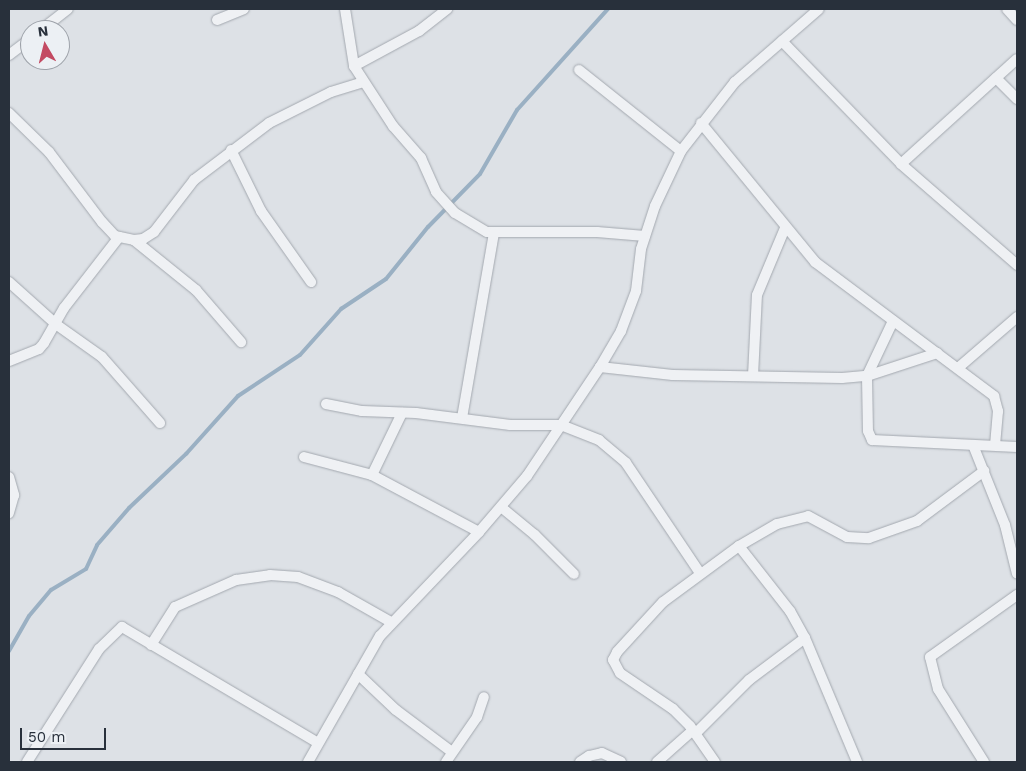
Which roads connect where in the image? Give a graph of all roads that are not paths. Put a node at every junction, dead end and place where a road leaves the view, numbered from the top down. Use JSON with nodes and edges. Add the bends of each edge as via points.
{"nodes":[{"id":1,"x":68,"y":9,"type":"edge"},
{"id":2,"x":244,"y":9,"type":"edge"},
{"id":3,"x":344,"y":9,"type":"edge"},
{"id":4,"x":448,"y":9,"type":"edge"},
{"id":5,"x":1007,"y":9,"type":"edge"},
{"id":6,"x":814,"y":10,"type":"edge"},
{"id":7,"x":54,"y":20,"type":"edge"},
{"id":8,"x":217,"y":20,"type":"dead end"},
{"id":9,"x":1017,"y":20,"type":"edge"},
{"id":10,"x":782,"y":41,"type":"junction"},
{"id":11,"x":20,"y":47,"type":"edge"},
{"id":12,"x":9,"y":55,"type":"edge"},
{"id":13,"x":1017,"y":59,"type":"edge"},
{"id":14,"x":354,"y":66,"type":"junction"},
{"id":15,"x":579,"y":70,"type":"dead end"},
{"id":16,"x":996,"y":78,"type":"junction"},
{"id":17,"x":362,"y":82,"type":"junction"},
{"id":18,"x":1017,"y":98,"type":"edge"},
{"id":19,"x":9,"y":113,"type":"edge"},
{"id":20,"x":701,"y":122,"type":"junction"},
{"id":21,"x":231,"y":150,"type":"junction"},
{"id":22,"x":682,"y":151,"type":"junction"},
{"id":23,"x":901,"y":164,"type":"junction"},
{"id":24,"x":785,"y":228,"type":"junction"},
{"id":25,"x":494,"y":233,"type":"junction"},
{"id":26,"x":645,"y":236,"type":"junction"},
{"id":27,"x":119,"y":237,"type":"junction"},
{"id":28,"x":134,"y":240,"type":"junction"},
{"id":29,"x":1017,"y":265,"type":"edge"},
{"id":30,"x":9,"y":282,"type":"edge"},
{"id":31,"x":311,"y":282,"type":"dead end"},
{"id":32,"x":1017,"y":317,"type":"edge"},
{"id":33,"x":893,"y":322,"type":"junction"},
{"id":34,"x":57,"y":325,"type":"junction"},
{"id":35,"x":241,"y":342,"type":"dead end"},
{"id":36,"x":936,"y":353,"type":"junction"},
{"id":37,"x":9,"y":361,"type":"edge"},
{"id":38,"x":600,"y":367,"type":"junction"},
{"id":39,"x":958,"y":368,"type":"junction"},
{"id":40,"x":754,"y":376,"type":"junction"},
{"id":41,"x":867,"y":376,"type":"junction"},
{"id":42,"x":326,"y":404,"type":"dead end"},
{"id":43,"x":402,"y":413,"type":"junction"},
{"id":44,"x":462,"y":418,"type":"junction"},
{"id":45,"x":160,"y":423,"type":"dead end"},
{"id":46,"x":561,"y":426,"type":"junction"},
{"id":47,"x":995,"y":444,"type":"junction"},
{"id":48,"x":973,"y":445,"type":"junction"},
{"id":49,"x":1017,"y":447,"type":"edge"},
{"id":50,"x":304,"y":457,"type":"dead end"},
{"id":51,"x":984,"y":471,"type":"junction"},
{"id":52,"x":372,"y":474,"type":"junction"},
{"id":53,"x":9,"y":477,"type":"edge"},
{"id":54,"x":501,"y":507,"type":"junction"},
{"id":55,"x":9,"y":513,"type":"edge"},
{"id":56,"x":479,"y":532,"type":"junction"},
{"id":57,"x":739,"y":546,"type":"junction"},
{"id":58,"x":700,"y":573,"type":"junction"},
{"id":59,"x":574,"y":574,"type":"dead end"},
{"id":60,"x":1017,"y":574,"type":"edge"},
{"id":61,"x":1017,"y":595,"type":"edge"},
{"id":62,"x":391,"y":622,"type":"junction"},
{"id":63,"x":805,"y":638,"type":"junction"},
{"id":64,"x":151,"y":645,"type":"junction"},
{"id":65,"x":358,"y":674,"type":"junction"},
{"id":66,"x":484,"y":697,"type":"dead end"},
{"id":67,"x":695,"y":731,"type":"junction"},
{"id":68,"x":318,"y":743,"type":"junction"},
{"id":69,"x":452,"y":752,"type":"junction"},
{"id":70,"x":27,"y":762,"type":"edge"},
{"id":71,"x":308,"y":762,"type":"edge"},
{"id":72,"x":446,"y":762,"type":"edge"},
{"id":73,"x":580,"y":762,"type":"edge"},
{"id":74,"x":621,"y":762,"type":"edge"},
{"id":75,"x":658,"y":762,"type":"edge"},
{"id":76,"x":715,"y":762,"type":"edge"},
{"id":77,"x":857,"y":762,"type":"edge"},
{"id":78,"x":984,"y":762,"type":"edge"}],
"edges":[{"from":1,"to":7,"type":"street"},
{"from":2,"to":8,"type":"street"},
{"from":3,"to":14,"type":"street"},
{"from":4,"to":14,"type":"street","via":[[419,32]]},
{"from":5,"to":9,"type":"street"},
{"from":6,"to":10,"type":"street"},
{"from":10,"to":20,"type":"street","via":[[734,82]]},
{"from":10,"to":23,"type":"street"},
{"from":11,"to":12,"type":"street"},
{"from":13,"to":16,"type":"street"},
{"from":14,"to":17,"type":"street"},
{"from":15,"to":22,"type":"street"},
{"from":16,"to":18,"type":"street"},
{"from":16,"to":23,"type":"street"},
{"from":17,"to":21,"type":"street","via":[[331,92],[269,124]]},
{"from":17,"to":25,"type":"street","via":[[421,158],[442,202],[473,226]]},
{"from":19,"to":27,"type":"street","via":[[49,152],[84,203]]},
{"from":20,"to":22,"type":"street"},
{"from":20,"to":24,"type":"street"},
{"from":21,"to":28,"type":"street","via":[[194,180],[154,232]]},
{"from":21,"to":31,"type":"street","via":[[261,212]]},
{"from":22,"to":26,"type":"street","via":[[655,206]]},
{"from":23,"to":29,"type":"street"},
{"from":24,"to":33,"type":"street","via":[[815,262]]},
{"from":24,"to":40,"type":"street","via":[[757,295]]},
{"from":25,"to":26,"type":"street","via":[[598,232]]},
{"from":25,"to":44,"type":"street"},
{"from":26,"to":38,"type":"street","via":[[636,291],[621,331]]},
{"from":27,"to":28,"type":"street"},
{"from":27,"to":34,"type":"street","via":[[64,308]]},
{"from":28,"to":35,"type":"street","via":[[196,290]]},
{"from":30,"to":34,"type":"street"},
{"from":32,"to":39,"type":"street"},
{"from":33,"to":36,"type":"street"},
{"from":33,"to":41,"type":"street"},
{"from":34,"to":37,"type":"street","via":[[39,349]]},
{"from":34,"to":45,"type":"street","via":[[102,357]]},
{"from":36,"to":39,"type":"street"},
{"from":36,"to":41,"type":"street"},
{"from":38,"to":40,"type":"street","via":[[673,376]]},
{"from":38,"to":46,"type":"street"},
{"from":39,"to":47,"type":"street","via":[[994,396],[998,411]]},
{"from":40,"to":41,"type":"street"},
{"from":41,"to":48,"type":"street","via":[[868,431],[872,440]]},
{"from":42,"to":43,"type":"street","via":[[362,411]]},
{"from":43,"to":44,"type":"street"},
{"from":43,"to":52,"type":"street"},
{"from":44,"to":46,"type":"street","via":[[510,425]]},
{"from":46,"to":54,"type":"street"},
{"from":46,"to":58,"type":"street","via":[[599,440],[615,450]]},
{"from":47,"to":48,"type":"street"},
{"from":47,"to":49,"type":"street"},
{"from":48,"to":51,"type":"street"},
{"from":50,"to":52,"type":"street"},
{"from":51,"to":57,"type":"street","via":[[917,521],[888,532],[855,539],[808,516],[777,524]]},
{"from":51,"to":60,"type":"street","via":[[1005,525]]},
{"from":52,"to":56,"type":"street"},
{"from":53,"to":55,"type":"street","via":[[14,495]]},
{"from":54,"to":56,"type":"street"},
{"from":54,"to":59,"type":"street","via":[[536,535]]},
{"from":56,"to":62,"type":"street"},
{"from":57,"to":58,"type":"street"},
{"from":57,"to":63,"type":"street","via":[[790,611]]},
{"from":58,"to":67,"type":"street","via":[[662,602],[613,660],[620,673],[673,709]]},
{"from":61,"to":78,"type":"street","via":[[930,657],[938,689]]},
{"from":62,"to":64,"type":"street","via":[[338,592],[298,577],[270,575],[236,580],[176,607]]},
{"from":62,"to":65,"type":"street"},
{"from":63,"to":67,"type":"street","via":[[749,680]]},
{"from":63,"to":77,"type":"street"},
{"from":64,"to":68,"type":"street"},
{"from":64,"to":70,"type":"street","via":[[122,627],[99,649]]},
{"from":65,"to":68,"type":"street"},
{"from":65,"to":69,"type":"street","via":[[396,710]]},
{"from":66,"to":69,"type":"street","via":[[477,717]]},
{"from":67,"to":75,"type":"street"},
{"from":67,"to":76,"type":"street"},
{"from":68,"to":71,"type":"street"},
{"from":69,"to":72,"type":"street"},
{"from":73,"to":74,"type":"street","via":[[602,753]]}]}
